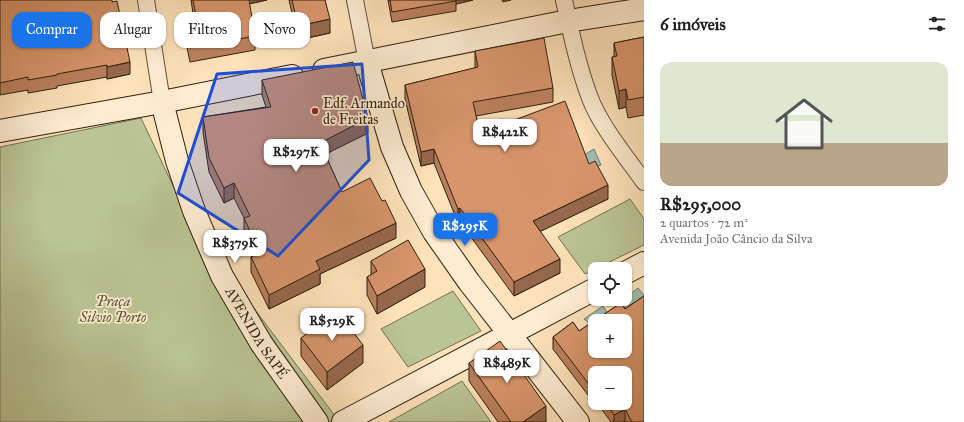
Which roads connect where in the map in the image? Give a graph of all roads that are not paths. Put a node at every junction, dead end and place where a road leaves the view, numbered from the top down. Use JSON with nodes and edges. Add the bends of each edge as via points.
{"nodes":[{"id":1,"x":146,"y":0,"type":"edge"},
{"id":2,"x":355,"y":0,"type":"edge"},
{"id":3,"x":564,"y":0,"type":"edge"},
{"id":4,"x":644,"y":9,"type":"edge"},
{"id":5,"x":568,"y":21,"type":"junction"},
{"id":6,"x":366,"y":62,"type":"junction"},
{"id":7,"x":162,"y":102,"type":"junction"},
{"id":8,"x":0,"y":131,"type":"edge"},
{"id":9,"x":644,"y":182,"type":"edge"},
{"id":10,"x":644,"y":263,"type":"edge"},
{"id":11,"x":632,"y":269,"type":"edge"},
{"id":12,"x":588,"y":293,"type":"edge"},
{"id":13,"x":511,"y":335,"type":"junction"},
{"id":14,"x":316,"y":422,"type":"edge"},
{"id":15,"x":343,"y":422,"type":"edge"},
{"id":16,"x":578,"y":422,"type":"edge"}],
"edges":[{"from":1,"to":7,"type":"street"},
{"from":2,"to":6,"type":"street"},
{"from":3,"to":5,"type":"street"},
{"from":4,"to":5,"type":"main road"},
{"from":5,"to":6,"type":"main road"},
{"from":5,"to":9,"type":"street","via":[[590,98],[604,124]]},
{"from":6,"to":7,"type":"main road"},
{"from":6,"to":13,"type":"main road","via":[[392,147],[411,191],[434,232],[468,282]]},
{"from":7,"to":8,"type":"main road"},
{"from":7,"to":14,"type":"main road","name":"AVENIDA SAPÉ","via":[[177,161],[194,211],[222,276],[262,343]]},
{"from":10,"to":11,"type":"main road"},
{"from":12,"to":13,"type":"main road"},
{"from":13,"to":15,"type":"main road"},
{"from":13,"to":16,"type":"main road"}]}
